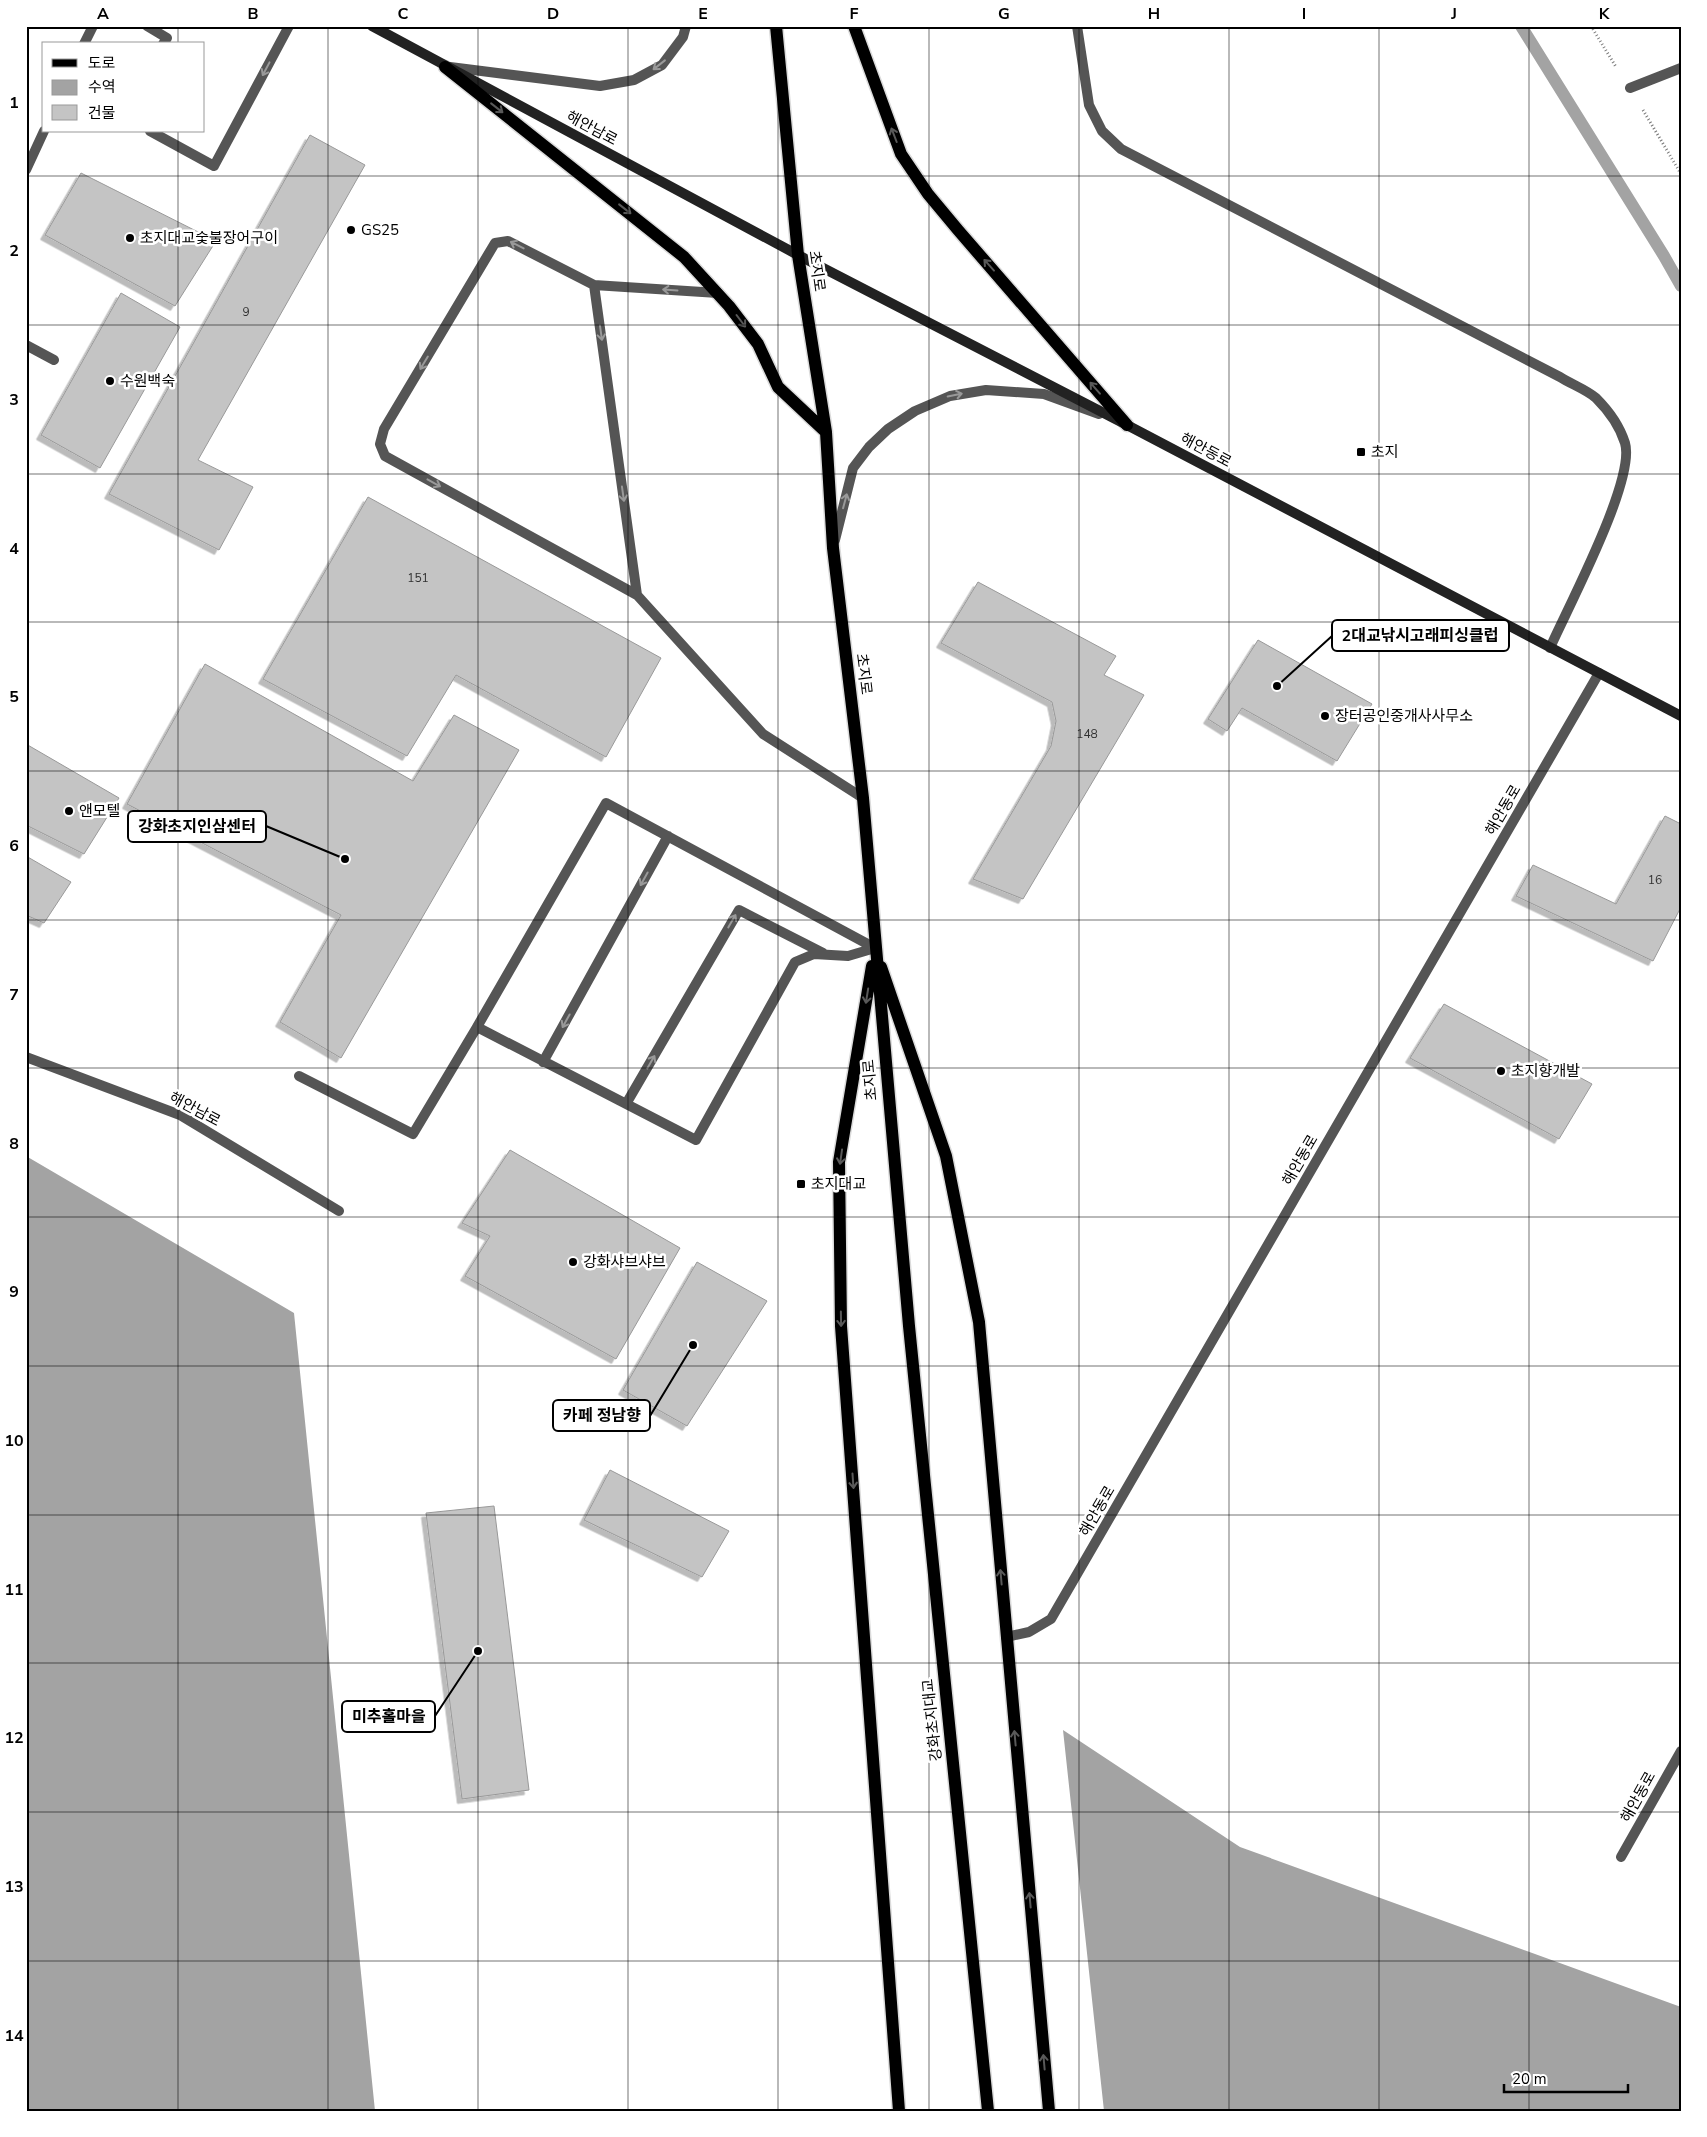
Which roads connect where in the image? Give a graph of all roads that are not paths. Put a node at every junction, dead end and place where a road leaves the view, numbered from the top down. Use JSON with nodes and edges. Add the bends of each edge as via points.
{"nodes":[{"id":1,"x":92,"y":26,"type":"edge"},
{"id":2,"x":146,"y":26,"type":"edge"},
{"id":3,"x":289,"y":26,"type":"edge"},
{"id":4,"x":372,"y":26,"type":"edge"},
{"id":5,"x":686,"y":26,"type":"edge"},
{"id":6,"x":776,"y":26,"type":"edge"},
{"id":7,"x":854,"y":26,"type":"edge"},
{"id":8,"x":1077,"y":26,"type":"edge"},
{"id":9,"x":85,"y":42,"type":"edge"},
{"id":10,"x":164,"y":42,"type":"edge"},
{"id":11,"x":445,"y":67,"type":"junction"},
{"id":12,"x":1681,"y":68,"type":"edge"},
{"id":13,"x":1630,"y":88,"type":"dead end"},
{"id":14,"x":44,"y":132,"type":"edge"},
{"id":15,"x":152,"y":132,"type":"edge"},
{"id":16,"x":26,"y":170,"type":"edge"},
{"id":17,"x":798,"y":255,"type":"junction"},
{"id":18,"x":594,"y":285,"type":"junction"},
{"id":19,"x":718,"y":294,"type":"junction"},
{"id":20,"x":26,"y":345,"type":"edge"},
{"id":21,"x":54,"y":360,"type":"dead end"},
{"id":22,"x":1127,"y":425,"type":"junction"},
{"id":23,"x":826,"y":432,"type":"junction"},
{"id":24,"x":833,"y":548,"type":"junction"},
{"id":25,"x":637,"y":595,"type":"junction"},
{"id":26,"x":1550,"y":648,"type":"junction"},
{"id":27,"x":1599,"y":674,"type":"junction"},
{"id":28,"x":1681,"y":716,"type":"edge"},
{"id":29,"x":863,"y":798,"type":"junction"},
{"id":30,"x":668,"y":836,"type":"junction"},
{"id":31,"x":875,"y":948,"type":"junction"},
{"id":32,"x":826,"y":955,"type":"junction"},
{"id":33,"x":476,"y":1027,"type":"junction"},
{"id":34,"x":26,"y":1057,"type":"edge"},
{"id":35,"x":543,"y":1062,"type":"junction"},
{"id":36,"x":299,"y":1076,"type":"dead end"},
{"id":37,"x":626,"y":1104,"type":"junction"},
{"id":38,"x":339,"y":1211,"type":"dead end"},
{"id":39,"x":909,"y":1326,"type":"joint"},
{"id":40,"x":1006,"y":1637,"type":"junction"},
{"id":41,"x":1681,"y":1751,"type":"edge"},
{"id":42,"x":1621,"y":1858,"type":"dead end"},
{"id":43,"x":899,"y":2111,"type":"edge"},
{"id":44,"x":988,"y":2111,"type":"edge"},
{"id":45,"x":1049,"y":2111,"type":"edge"}],
"edges":[{"from":1,"to":9,"type":"street"},
{"from":2,"to":10,"type":"street","via":[[166,38]]},
{"from":3,"to":15,"type":"street","one_way":true,"via":[[214,166]]},
{"from":4,"to":11,"type":"main road","name":"해안남로"},
{"from":5,"to":11,"type":"street","one_way":true,"via":[[683,37],[662,65],[626,82],[600,86]]},
{"from":6,"to":17,"type":"main road","name":"초지로"},
{"from":22,"to":7,"type":"main road","one_way":true,"via":[[928,194],[901,154]]},
{"from":8,"to":26,"type":"street","via":[[1089,105],[1102,131],[1121,149],[1560,377],[1596,398],[1615,422],[1626,444],[1624,475],[1614,507]]},
{"from":11,"to":17,"type":"main road","name":"해안남로"},
{"from":11,"to":19,"type":"main road","one_way":true,"via":[[684,257]]},
{"from":12,"to":13,"type":"street"},
{"from":14,"to":16,"type":"street"},
{"from":17,"to":22,"type":"main road","name":"해안동로"},
{"from":17,"to":23,"type":"main road","name":"초지로"},
{"from":19,"to":18,"type":"street","one_way":true},
{"from":18,"to":25,"type":"street","one_way":true},
{"from":18,"to":25,"type":"street","one_way":true,"via":[[508,241],[494,243],[384,429],[380,444],[385,456]]},
{"from":19,"to":23,"type":"main road","one_way":true,"via":[[758,344],[778,387]]},
{"from":20,"to":21,"type":"street"},
{"from":24,"to":22,"type":"street","one_way":true,"via":[[854,468],[868,447],[888,428],[915,411],[950,396],[986,390],[1044,394]]},
{"from":22,"to":26,"type":"main road","name":"해안동로"},
{"from":23,"to":24,"type":"main road","name":"초지로"},
{"from":24,"to":29,"type":"main road","name":"초지로"},
{"from":25,"to":29,"type":"street","via":[[763,734]]},
{"from":26,"to":27,"type":"main road","name":"해안동로"},
{"from":27,"to":28,"type":"main road","name":"해안동로"},
{"from":27,"to":40,"type":"street","name":"해안동로","via":[[1052,1619],[1029,1632]]},
{"from":29,"to":31,"type":"main road","name":"초지로"},
{"from":30,"to":31,"type":"street"},
{"from":30,"to":33,"type":"street","via":[[606,803]]},
{"from":30,"to":35,"type":"street","one_way":true},
{"from":31,"to":32,"type":"street","via":[[848,956]]},
{"from":31,"to":39,"type":"main road","name":"초지로"},
{"from":40,"to":31,"type":"main road","one_way":true,"via":[[979,1322],[946,1156]]},
{"from":31,"to":43,"type":"main road","one_way":true,"via":[[839,1162],[842,1326]]},
{"from":32,"to":37,"type":"street","via":[[814,954],[795,962],[696,1140]]},
{"from":37,"to":32,"type":"street","one_way":true,"via":[[739,910]]},
{"from":33,"to":35,"type":"street"},
{"from":33,"to":36,"type":"street","via":[[413,1134]]},
{"from":34,"to":38,"type":"street","name":"해안남로","via":[[180,1115]]},
{"from":35,"to":37,"type":"street"},
{"from":39,"to":44,"type":"main road","name":"강화초지대교"},
{"from":45,"to":40,"type":"main road","one_way":true},
{"from":41,"to":42,"type":"street","name":"해안동로"}]}
